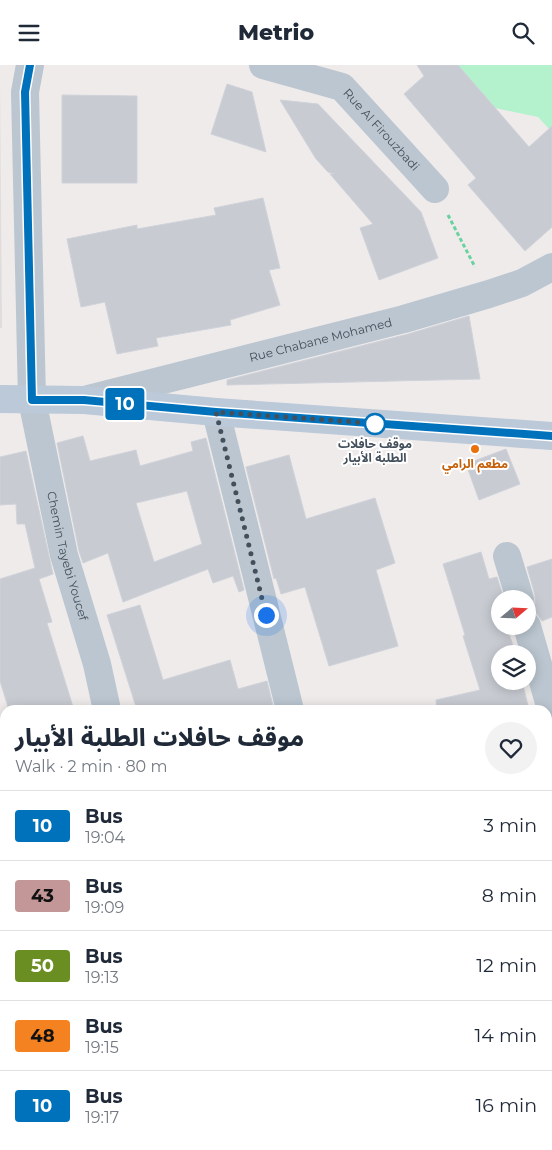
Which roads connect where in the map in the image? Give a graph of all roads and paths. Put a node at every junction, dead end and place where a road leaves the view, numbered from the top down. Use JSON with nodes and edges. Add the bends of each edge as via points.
{"nodes":[{"id":1,"x":30,"y":65,"type":"edge"},
{"id":2,"x":263,"y":65,"type":"edge"},
{"id":3,"x":435,"y":189,"type":"joint"},
{"id":4,"x":552,"y":267,"type":"edge"},
{"id":5,"x":489,"y":295,"type":"junction"},
{"id":6,"x":0,"y":399,"type":"edge"},
{"id":7,"x":32,"y":400,"type":"junction"},
{"id":8,"x":84,"y":400,"type":"junction"},
{"id":9,"x":216,"y":412,"type":"junction"},
{"id":10,"x":552,"y":435,"type":"edge"},
{"id":11,"x":508,"y":556,"type":"dead end"},
{"id":12,"x":517,"y":590,"type":"edge"},
{"id":13,"x":530,"y":635,"type":"edge"},
{"id":14,"x":106,"y":705,"type":"edge"},
{"id":15,"x":289,"y":705,"type":"edge"},
{"id":16,"x":550,"y":705,"type":"edge"}],
"edges":[{"from":1,"to":7,"type":"street","name":"Chemin Tayebi Youcef","via":[[25,92]]},
{"from":2,"to":3,"type":"street","name":"Rue Al Firouzbadi","via":[[342,87]]},
{"from":3,"to":5,"type":"path"},
{"from":4,"to":5,"type":"street","name":"Rue Chabane Mohamed"},
{"from":5,"to":8,"type":"street","name":"Rue Chabane Mohamed"},
{"from":6,"to":7,"type":"main road","name":"Rue Chabane Mohamed"},
{"from":7,"to":8,"type":"main road","name":"Rue Chabane Mohamed"},
{"from":7,"to":14,"type":"street","name":"Chemin Tayebi Youcef","via":[[64,555]]},
{"from":8,"to":9,"type":"main road","name":"Rue Chabane Mohamed"},
{"from":9,"to":10,"type":"main road","name":"Rue Chabane Mohamed"},
{"from":9,"to":15,"type":"street"},
{"from":11,"to":12,"type":"street"},
{"from":13,"to":16,"type":"street"}]}
